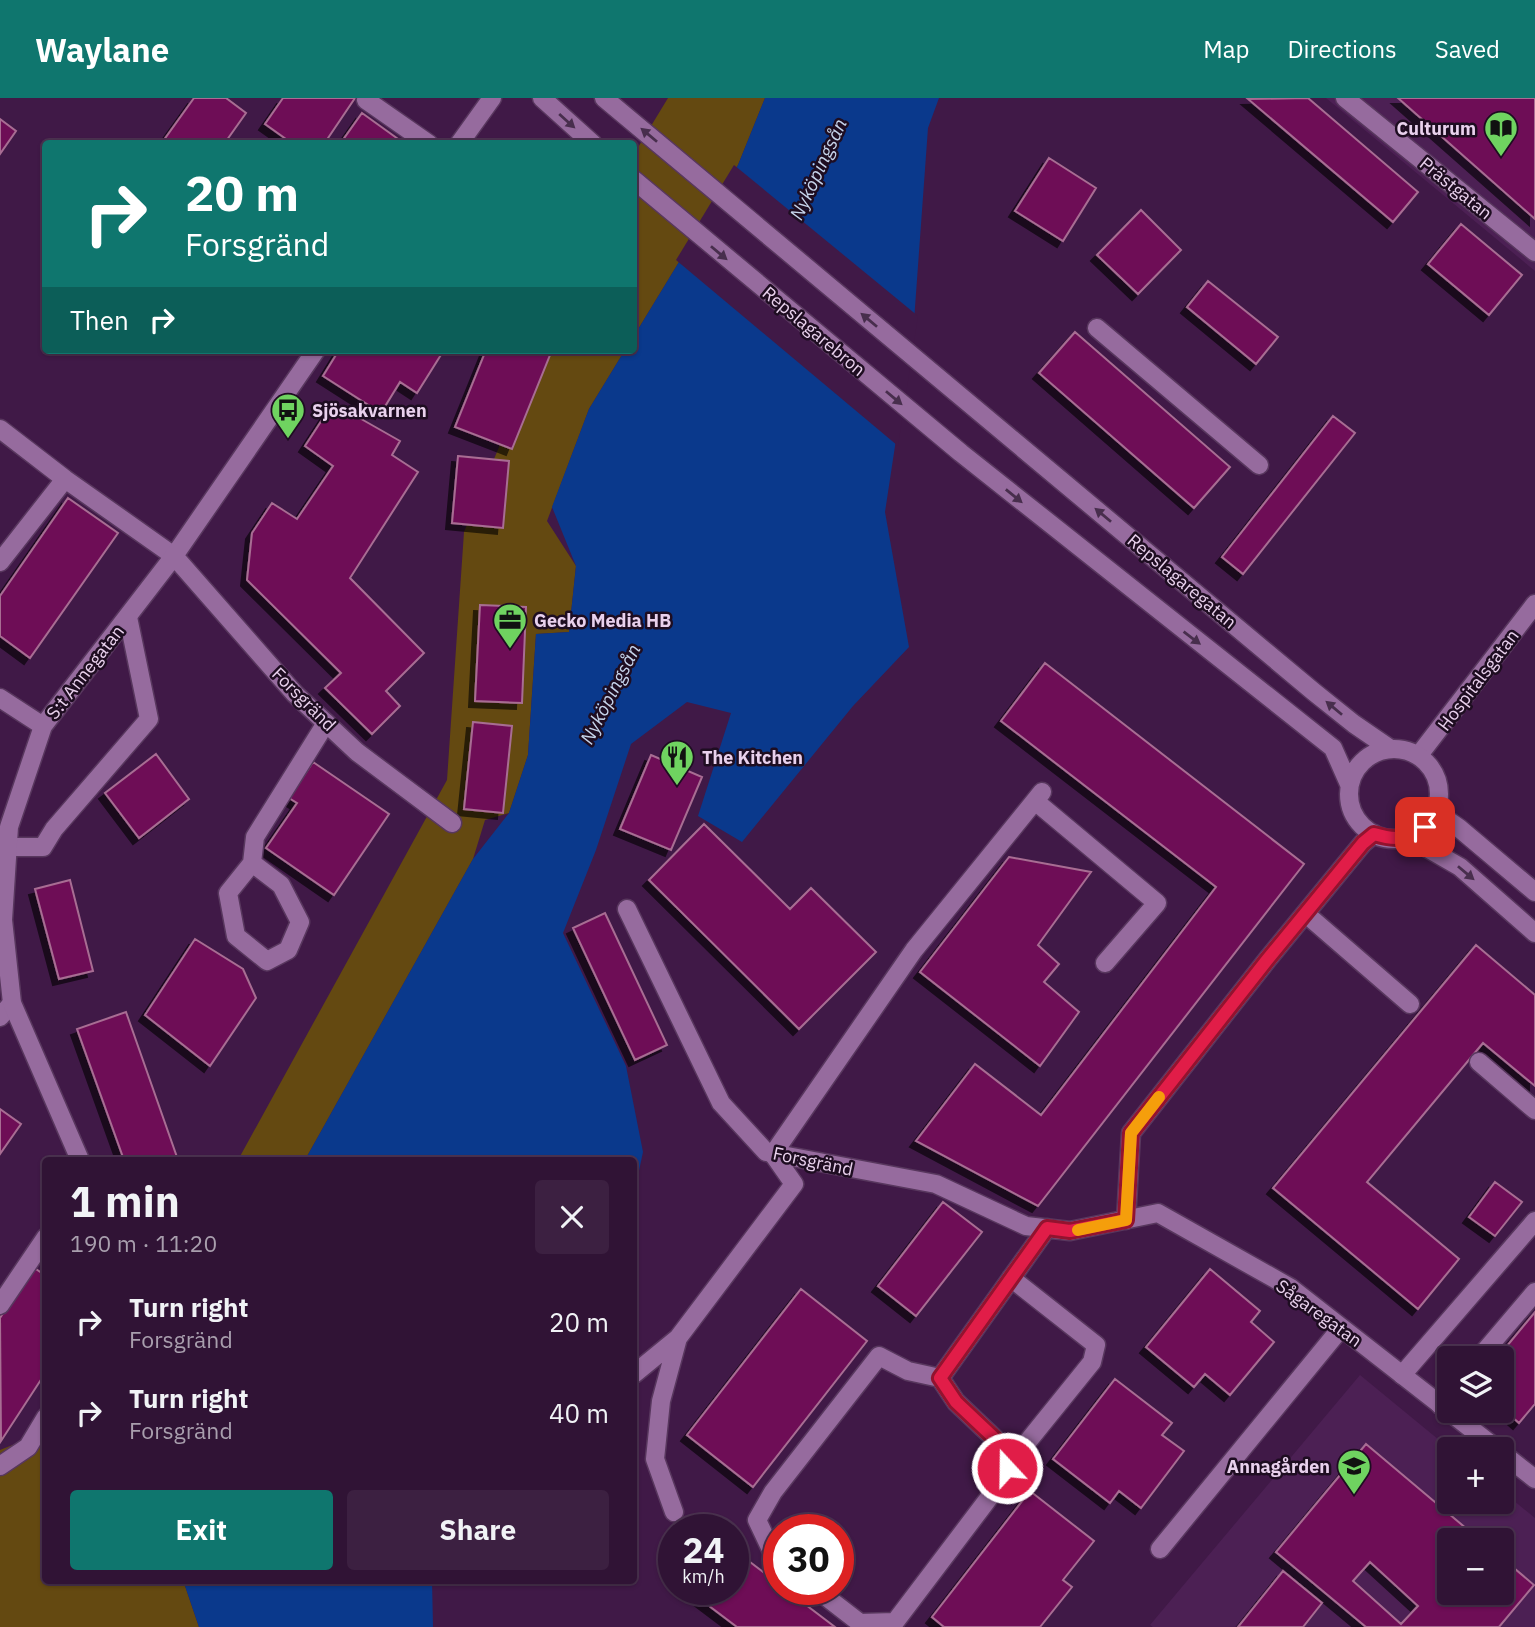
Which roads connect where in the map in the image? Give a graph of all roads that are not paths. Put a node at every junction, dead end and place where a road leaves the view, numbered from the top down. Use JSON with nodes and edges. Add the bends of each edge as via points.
{"nodes":[{"id":1,"x":492,"y":98,"type":"edge"},
{"id":2,"x":542,"y":98,"type":"edge"},
{"id":3,"x":604,"y":98,"type":"edge"},
{"id":4,"x":1345,"y":98,"type":"edge"},
{"id":5,"x":366,"y":100,"type":"dead end"},
{"id":6,"x":423,"y":140,"type":"edge"},
{"id":7,"x":462,"y":140,"type":"edge"},
{"id":8,"x":589,"y":140,"type":"edge"},
{"id":9,"x":637,"y":183,"type":"edge"},
{"id":10,"x":1535,"y":252,"type":"edge"},
{"id":11,"x":1097,"y":328,"type":"dead end"},
{"id":12,"x":313,"y":354,"type":"edge"},
{"id":13,"x":0,"y":429,"type":"edge"},
{"id":14,"x":961,"y":453,"type":"joint"},
{"id":15,"x":1259,"y":465,"type":"dead end"},
{"id":16,"x":65,"y":479,"type":"junction"},
{"id":17,"x":174,"y":556,"type":"junction"},
{"id":18,"x":0,"y":562,"type":"edge"},
{"id":19,"x":1535,"y":604,"type":"edge"},
{"id":20,"x":128,"y":617,"type":"junction"},
{"id":21,"x":0,"y":698,"type":"edge"},
{"id":22,"x":326,"y":723,"type":"junction"},
{"id":23,"x":43,"y":726,"type":"junction"},
{"id":24,"x":1389,"y":748,"type":"junction"},
{"id":25,"x":1419,"y":755,"type":"junction"},
{"id":26,"x":1349,"y":784,"type":"junction"},
{"id":27,"x":1436,"y":811,"type":"junction"},
{"id":28,"x":452,"y":823,"type":"dead end"},
{"id":29,"x":1374,"y":834,"type":"junction"},
{"id":30,"x":1408,"y":837,"type":"junction"},
{"id":31,"x":7,"y":847,"type":"junction"},
{"id":32,"x":251,"y":863,"type":"junction"},
{"id":33,"x":1535,"y":892,"type":"edge"},
{"id":34,"x":627,"y":909,"type":"dead end"},
{"id":35,"x":1306,"y":914,"type":"junction"},
{"id":36,"x":1535,"y":933,"type":"edge"},
{"id":37,"x":1105,"y":963,"type":"dead end"},
{"id":38,"x":1410,"y":1004,"type":"dead end"},
{"id":39,"x":6,"y":1010,"type":"edge"},
{"id":40,"x":1479,"y":1062,"type":"dead end"},
{"id":41,"x":1535,"y":1110,"type":"edge"},
{"id":42,"x":773,"y":1154,"type":"junction"},
{"id":43,"x":79,"y":1157,"type":"edge"},
{"id":44,"x":1126,"y":1220,"type":"junction"},
{"id":45,"x":1535,"y":1221,"type":"edge"},
{"id":46,"x":1047,"y":1228,"type":"junction"},
{"id":47,"x":42,"y":1243,"type":"edge"},
{"id":48,"x":1011,"y":1278,"type":"junction"},
{"id":49,"x":1535,"y":1292,"type":"edge"},
{"id":50,"x":0,"y":1305,"type":"edge"},
{"id":51,"x":1341,"y":1328,"type":"junction"},
{"id":52,"x":678,"y":1338,"type":"junction"},
{"id":53,"x":1489,"y":1346,"type":"edge"},
{"id":54,"x":637,"y":1372,"type":"edge"},
{"id":55,"x":1402,"y":1375,"type":"junction"},
{"id":56,"x":940,"y":1378,"type":"junction"},
{"id":57,"x":1437,"y":1395,"type":"edge"},
{"id":58,"x":1469,"y":1423,"type":"edge"},
{"id":59,"x":42,"y":1424,"type":"edge"},
{"id":60,"x":1484,"y":1437,"type":"edge"},
{"id":61,"x":1514,"y":1462,"type":"edge"},
{"id":62,"x":0,"y":1465,"type":"edge"},
{"id":63,"x":1007,"y":1468,"type":"junction"},
{"id":64,"x":1535,"y":1479,"type":"edge"},
{"id":65,"x":674,"y":1512,"type":"dead end"},
{"id":66,"x":763,"y":1533,"type":"edge"},
{"id":67,"x":1160,"y":1549,"type":"dead end"},
{"id":68,"x":837,"y":1605,"type":"edge"}],
"edges":[{"from":1,"to":7,"type":"street"},
{"from":2,"to":8,"type":"street","one_way":true},
{"from":24,"to":3,"type":"street","name":"Repslagaregatan","one_way":true,"via":[[1334,708]]},
{"from":4,"to":10,"type":"street","name":"Prästgatan"},
{"from":5,"to":6,"type":"street"},
{"from":9,"to":14,"type":"street","name":"Repslagarebron","one_way":true},
{"from":11,"to":15,"type":"street"},
{"from":12,"to":17,"type":"street","name":"S:t Annegatan"},
{"from":13,"to":16,"type":"street","name":"Forsgränd"},
{"from":14,"to":26,"type":"street","name":"Repslagaregatan","one_way":true,"via":[[1333,748]]},
{"from":16,"to":17,"type":"street","name":"Forsgränd"},
{"from":16,"to":18,"type":"street"},
{"from":17,"to":20,"type":"street","name":"S:t Annegatan"},
{"from":17,"to":22,"type":"street","name":"Forsgränd"},
{"from":19,"to":25,"type":"street","name":"Hospitalsgatan"},
{"from":20,"to":23,"type":"street","name":"S:t Annegatan"},
{"from":20,"to":31,"type":"street","via":[[149,719],[43,847]]},
{"from":21,"to":23,"type":"street"},
{"from":22,"to":28,"type":"street","name":"Forsgränd"},
{"from":22,"to":32,"type":"street","via":[[255,837]]},
{"from":23,"to":31,"type":"street","name":"S:t Annegatan","via":[[9,827]]},
{"from":24,"to":25,"type":"street"},
{"from":24,"to":26,"type":"street","via":[[1371,754],[1357,767]]},
{"from":25,"to":27,"type":"street","via":[[1438,780]]},
{"from":26,"to":29,"type":"street","via":[[1353,813],[1361,826]]},
{"from":27,"to":30,"type":"street","via":[[1425,827]]},
{"from":27,"to":33,"type":"street"},
{"from":29,"to":30,"type":"street","via":[[1390,839]]},
{"from":29,"to":35,"type":"street"},
{"from":30,"to":36,"type":"street","one_way":true,"via":[[1460,867]]},
{"from":31,"to":39,"type":"street","name":"S:t Annegatan","via":[[3,920]]},
{"from":32,"to":32,"type":"street","via":[[228,893],[236,936],[267,961],[288,950],[300,922],[281,884]]},
{"from":34,"to":42,"type":"street","name":"Forsgränd","via":[[721,1103]]},
{"from":35,"to":38,"type":"street"},
{"from":35,"to":44,"type":"street","via":[[1131,1133]]},
{"from":37,"to":42,"type":"street","via":[[1157,903],[1038,797],[914,950]]},
{"from":39,"to":43,"type":"street","name":"S:t Annegatan"},
{"from":40,"to":41,"type":"street"},
{"from":42,"to":46,"type":"street","name":"Forsgränd","via":[[936,1184],[1026,1226]]},
{"from":42,"to":52,"type":"street","via":[[794,1184]]},
{"from":44,"to":46,"type":"street","name":"Forsgränd","via":[[1070,1231]]},
{"from":44,"to":51,"type":"street","name":"Sågaregatan","via":[[1158,1213],[1291,1289]]},
{"from":45,"to":55,"type":"street"},
{"from":46,"to":48,"type":"street"},
{"from":47,"to":50,"type":"street"},
{"from":48,"to":56,"type":"street"},
{"from":48,"to":63,"type":"street","via":[[1096,1345],[1092,1362]]},
{"from":49,"to":53,"type":"street"},
{"from":51,"to":55,"type":"street","name":"Sågaregatan"},
{"from":51,"to":67,"type":"street"},
{"from":52,"to":54,"type":"street"},
{"from":52,"to":65,"type":"street","via":[[661,1401],[655,1459]]},
{"from":55,"to":57,"type":"street","name":"Sågaregatan"},
{"from":56,"to":63,"type":"street","via":[[956,1402],[1011,1454]]},
{"from":56,"to":66,"type":"street","via":[[908,1371],[879,1356],[773,1492],[757,1520]]},
{"from":58,"to":60,"type":"street","name":"Sågaregatan"},
{"from":59,"to":62,"type":"street","via":[[28,1447]]},
{"from":61,"to":64,"type":"street"},
{"from":63,"to":68,"type":"street","via":[[895,1622],[860,1623]]}]}
